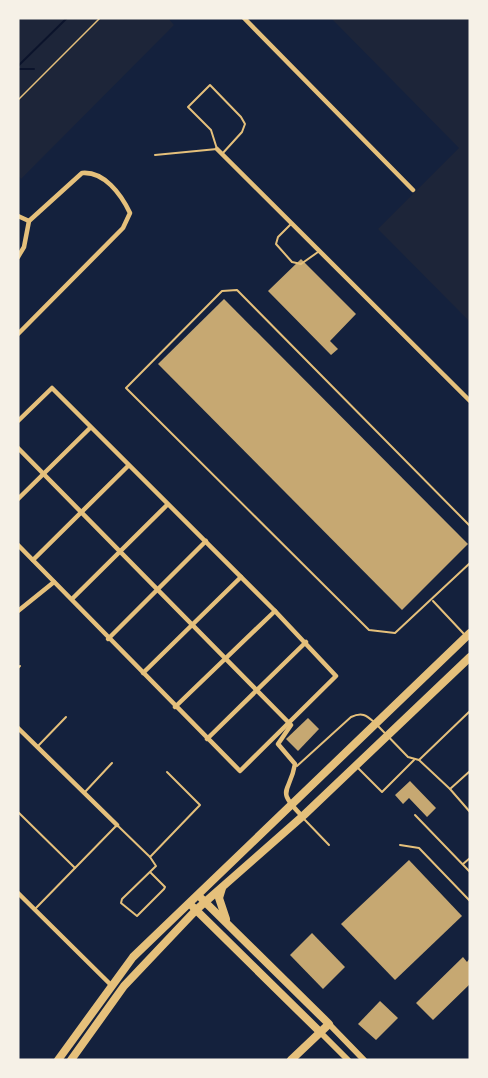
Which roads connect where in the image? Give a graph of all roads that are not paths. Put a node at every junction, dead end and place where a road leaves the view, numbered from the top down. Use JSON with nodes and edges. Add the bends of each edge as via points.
{"nodes":[{"id":1,"x":244,"y":18,"type":"edge"},
{"id":2,"x":217,"y":149,"type":"junction"},
{"id":3,"x":222,"y":154,"type":"junction"},
{"id":4,"x":155,"y":155,"type":"dead end"},
{"id":5,"x":413,"y":190,"type":"dead end"},
{"id":6,"x":18,"y":216,"type":"edge"},
{"id":7,"x":28,"y":221,"type":"junction"},
{"id":8,"x":292,"y":223,"type":"junction"},
{"id":9,"x":319,"y":251,"type":"junction"},
{"id":10,"x":18,"y":257,"type":"edge"},
{"id":11,"x":18,"y":334,"type":"edge"},
{"id":12,"x":470,"y":401,"type":"edge"},
{"id":13,"x":18,"y":422,"type":"edge"},
{"id":14,"x":90,"y":428,"type":"junction"},
{"id":15,"x":18,"y":448,"type":"edge"},
{"id":16,"x":129,"y":466,"type":"junction"},
{"id":17,"x":44,"y":473,"type":"junction"},
{"id":18,"x":18,"y":499,"type":"edge"},
{"id":19,"x":166,"y":505,"type":"junction"},
{"id":20,"x":83,"y":512,"type":"junction"},
{"id":21,"x":470,"y":526,"type":"edge"},
{"id":22,"x":206,"y":541,"type":"junction"},
{"id":23,"x":18,"y":545,"type":"edge"},
{"id":24,"x":121,"y":551,"type":"junction"},
{"id":25,"x":33,"y":560,"type":"junction"},
{"id":26,"x":470,"y":563,"type":"edge"},
{"id":27,"x":241,"y":577,"type":"junction"},
{"id":28,"x":54,"y":582,"type":"junction"},
{"id":29,"x":159,"y":589,"type":"junction"},
{"id":30,"x":72,"y":599,"type":"junction"},
{"id":31,"x":432,"y":601,"type":"junction"},
{"id":32,"x":18,"y":611,"type":"edge"},
{"id":33,"x":275,"y":611,"type":"junction"},
{"id":34,"x":193,"y":624,"type":"junction"},
{"id":35,"x":469,"y":637,"type":"edge"},
{"id":36,"x":108,"y":639,"type":"junction"},
{"id":37,"x":306,"y":642,"type":"junction"},
{"id":38,"x":470,"y":657,"type":"edge"},
{"id":39,"x":225,"y":658,"type":"junction"},
{"id":40,"x":143,"y":673,"type":"junction"},
{"id":41,"x":257,"y":691,"type":"junction"},
{"id":42,"x":175,"y":707,"type":"junction"},
{"id":43,"x":470,"y":711,"type":"edge"},
{"id":44,"x":66,"y":717,"type":"dead end"},
{"id":45,"x":289,"y":723,"type":"junction"},
{"id":46,"x":376,"y":724,"type":"junction"},
{"id":47,"x":18,"y":728,"type":"edge"},
{"id":48,"x":388,"y":736,"type":"junction"},
{"id":49,"x":207,"y":739,"type":"junction"},
{"id":50,"x":36,"y":747,"type":"junction"},
{"id":51,"x":414,"y":760,"type":"junction"},
{"id":52,"x":419,"y":760,"type":"junction"},
{"id":53,"x":112,"y":763,"type":"dead end"},
{"id":54,"x":356,"y":766,"type":"junction"},
{"id":55,"x":295,"y":767,"type":"junction"},
{"id":56,"x":470,"y":771,"type":"edge"},
{"id":57,"x":167,"y":772,"type":"dead end"},
{"id":58,"x":450,"y":789,"type":"junction"},
{"id":59,"x":84,"y":793,"type":"junction"},
{"id":60,"x":291,"y":805,"type":"junction"},
{"id":61,"x":18,"y":812,"type":"edge"},
{"id":62,"x":470,"y":812,"type":"edge"},
{"id":63,"x":415,"y":815,"type":"dead end"},
{"id":64,"x":303,"y":817,"type":"junction"},
{"id":65,"x":117,"y":825,"type":"junction"},
{"id":66,"x":329,"y":845,"type":"dead end"},
{"id":67,"x":400,"y":845,"type":"dead end"},
{"id":68,"x":150,"y":857,"type":"junction"},
{"id":69,"x":470,"y":858,"type":"edge"},
{"id":70,"x":463,"y":865,"type":"junction"},
{"id":71,"x":75,"y":868,"type":"junction"},
{"id":72,"x":150,"y":872,"type":"junction"},
{"id":73,"x":470,"y":872,"type":"edge"},
{"id":74,"x":227,"y":882,"type":"junction"},
{"id":75,"x":18,"y":893,"type":"edge"},
{"id":76,"x":198,"y":894,"type":"junction"},
{"id":77,"x":205,"y":901,"type":"junction"},
{"id":78,"x":470,"y":901,"type":"edge"},
{"id":79,"x":189,"y":902,"type":"junction"},
{"id":80,"x":35,"y":909,"type":"junction"},
{"id":81,"x":196,"y":910,"type":"junction"},
{"id":82,"x":240,"y":936,"type":"junction"},
{"id":83,"x":111,"y":986,"type":"junction"},
{"id":84,"x":329,"y":1024,"type":"junction"},
{"id":85,"x":320,"y":1032,"type":"junction"},
{"id":86,"x":58,"y":1060,"type":"edge"},
{"id":87,"x":71,"y":1060,"type":"edge"},
{"id":88,"x":291,"y":1060,"type":"edge"},
{"id":89,"x":348,"y":1060,"type":"edge"},
{"id":90,"x":364,"y":1060,"type":"edge"}],
"edges":[{"from":1,"to":5,"type":"street"},
{"from":2,"to":3,"type":"street"},
{"from":2,"to":3,"type":"lane","via":[[211,130],[188,107],[210,85],[245,124]]},
{"from":2,"to":4,"type":"lane"},
{"from":3,"to":8,"type":"street"},
{"from":6,"to":7,"type":"street"},
{"from":7,"to":10,"type":"street","via":[[24,247]]},
{"from":7,"to":11,"type":"street","via":[[82,173],[91,172],[102,177],[123,199],[130,213],[128,221]]},
{"from":8,"to":9,"type":"street"},
{"from":8,"to":9,"type":"lane","via":[[276,244],[292,262],[301,264]]},
{"from":9,"to":12,"type":"street"},
{"from":13,"to":14,"type":"street","via":[[52,388]]},
{"from":14,"to":16,"type":"street"},
{"from":14,"to":17,"type":"street"},
{"from":15,"to":17,"type":"street"},
{"from":16,"to":19,"type":"street"},
{"from":16,"to":20,"type":"street"},
{"from":17,"to":18,"type":"street"},
{"from":17,"to":20,"type":"street"},
{"from":19,"to":22,"type":"street"},
{"from":19,"to":24,"type":"street"},
{"from":20,"to":24,"type":"street"},
{"from":20,"to":25,"type":"street"},
{"from":21,"to":31,"type":"lane","via":[[237,290],[222,291],[126,388],[369,630],[395,633]]},
{"from":22,"to":27,"type":"street"},
{"from":22,"to":29,"type":"street"},
{"from":23,"to":25,"type":"street"},
{"from":24,"to":29,"type":"street"},
{"from":24,"to":30,"type":"street"},
{"from":25,"to":28,"type":"street"},
{"from":26,"to":31,"type":"lane"},
{"from":27,"to":33,"type":"street"},
{"from":27,"to":34,"type":"street"},
{"from":28,"to":30,"type":"street"},
{"from":28,"to":32,"type":"street"},
{"from":29,"to":34,"type":"street"},
{"from":29,"to":36,"type":"street"},
{"from":30,"to":36,"type":"street"},
{"from":31,"to":35,"type":"lane"},
{"from":33,"to":37,"type":"street"},
{"from":33,"to":39,"type":"street"},
{"from":34,"to":39,"type":"street"},
{"from":34,"to":40,"type":"street"},
{"from":35,"to":46,"type":"main road"},
{"from":36,"to":40,"type":"street"},
{"from":37,"to":41,"type":"street"},
{"from":37,"to":45,"type":"street","via":[[336,676]]},
{"from":38,"to":48,"type":"main road"},
{"from":39,"to":41,"type":"street"},
{"from":39,"to":42,"type":"street"},
{"from":40,"to":42,"type":"street"},
{"from":41,"to":45,"type":"street"},
{"from":41,"to":49,"type":"street"},
{"from":42,"to":49,"type":"street"},
{"from":43,"to":52,"type":"lane"},
{"from":44,"to":50,"type":"lane"},
{"from":45,"to":49,"type":"street","via":[[240,771]]},
{"from":45,"to":55,"type":"street","via":[[291,728],[278,744]]},
{"from":46,"to":48,"type":"lane"},
{"from":46,"to":55,"type":"lane","via":[[366,715],[351,717]]},
{"from":46,"to":60,"type":"main road"},
{"from":47,"to":50,"type":"street"},
{"from":48,"to":51,"type":"lane"},
{"from":48,"to":54,"type":"main road"},
{"from":50,"to":59,"type":"street"},
{"from":51,"to":52,"type":"lane"},
{"from":51,"to":54,"type":"lane","via":[[382,792]]},
{"from":52,"to":58,"type":"lane"},
{"from":53,"to":59,"type":"lane"},
{"from":54,"to":64,"type":"main road"},
{"from":55,"to":60,"type":"street","via":[[285,794]]},
{"from":56,"to":58,"type":"lane"},
{"from":57,"to":68,"type":"lane","via":[[200,805]]},
{"from":58,"to":62,"type":"lane"},
{"from":59,"to":65,"type":"street"},
{"from":60,"to":64,"type":"street"},
{"from":60,"to":76,"type":"main road"},
{"from":61,"to":71,"type":"lane"},
{"from":63,"to":70,"type":"lane"},
{"from":64,"to":66,"type":"lane"},
{"from":64,"to":74,"type":"main road"},
{"from":65,"to":68,"type":"lane"},
{"from":65,"to":71,"type":"lane"},
{"from":67,"to":78,"type":"lane","via":[[419,848]]},
{"from":68,"to":72,"type":"lane","via":[[156,863]]},
{"from":69,"to":70,"type":"lane"},
{"from":70,"to":73,"type":"lane"},
{"from":71,"to":80,"type":"lane"},
{"from":72,"to":72,"type":"lane","via":[[122,898],[121,903],[133,915],[137,916],[165,887]]},
{"from":74,"to":77,"type":"main road"},
{"from":74,"to":82,"type":"main road","via":[[220,894],[220,904]]},
{"from":75,"to":80,"type":"street"},
{"from":76,"to":77,"type":"main road"},
{"from":76,"to":79,"type":"main road"},
{"from":77,"to":81,"type":"main road"},
{"from":77,"to":82,"type":"main road"},
{"from":79,"to":81,"type":"main road"},
{"from":79,"to":83,"type":"main road","via":[[133,957]]},
{"from":80,"to":83,"type":"street"},
{"from":81,"to":85,"type":"main road"},
{"from":81,"to":87,"type":"main road","via":[[124,986]]},
{"from":82,"to":84,"type":"main road"},
{"from":83,"to":86,"type":"main road"},
{"from":84,"to":85,"type":"main road"},
{"from":84,"to":90,"type":"street"},
{"from":85,"to":88,"type":"main road"},
{"from":85,"to":89,"type":"street"}]}
